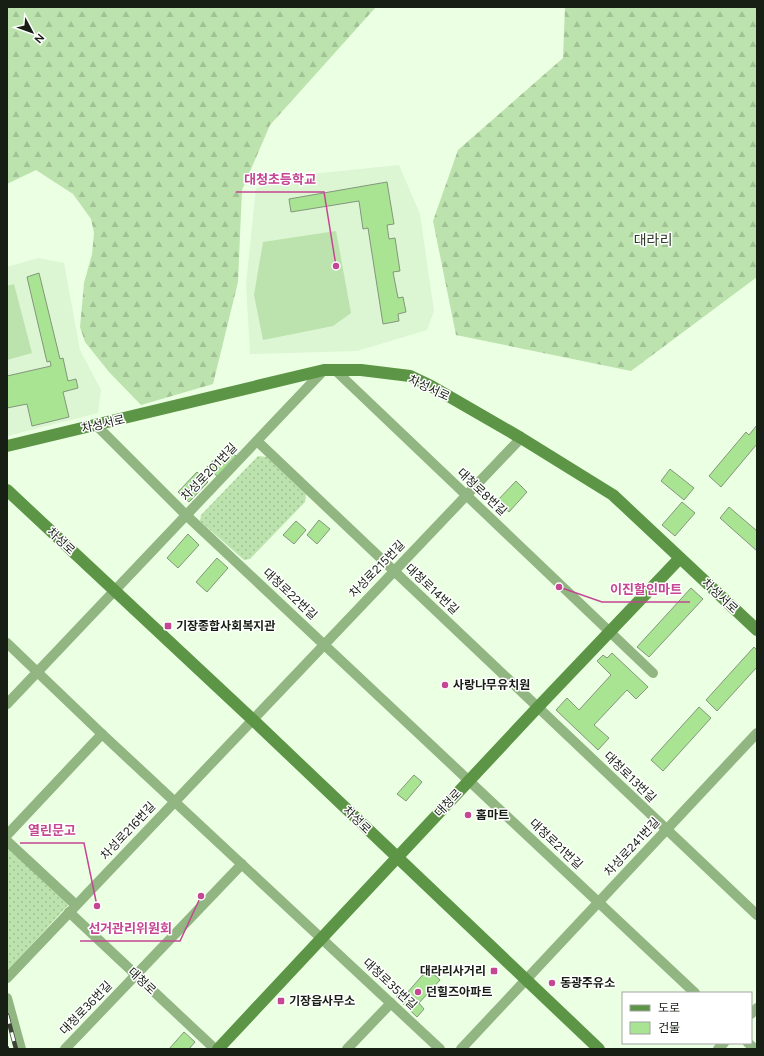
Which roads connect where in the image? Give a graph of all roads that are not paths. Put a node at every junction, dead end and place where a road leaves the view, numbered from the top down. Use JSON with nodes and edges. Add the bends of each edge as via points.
{"nodes":[{"id":1,"x":330,"y":371,"type":"junction"},
{"id":2,"x":96,"y":426,"type":"junction"},
{"id":3,"x":521,"y":438,"type":"junction"},
{"id":4,"x":257,"y":441,"type":"junction"},
{"id":5,"x":7,"y":446,"type":"edge"},
{"id":6,"x":7,"y":491,"type":"edge"},
{"id":7,"x":466,"y":495,"type":"junction"},
{"id":8,"x":186,"y":515,"type":"junction"},
{"id":9,"x":680,"y":558,"type":"junction"},
{"id":10,"x":394,"y":571,"type":"junction"},
{"id":11,"x":114,"y":591,"type":"junction"},
{"id":12,"x":757,"y":630,"type":"edge"},
{"id":13,"x":610,"y":631,"type":"junction"},
{"id":14,"x":7,"y":643,"type":"edge"},
{"id":15,"x":324,"y":643,"type":"junction"},
{"id":16,"x":38,"y":672,"type":"junction"},
{"id":17,"x":653,"y":674,"type":"dead end"},
{"id":18,"x":7,"y":704,"type":"edge"},
{"id":19,"x":538,"y":707,"type":"junction"},
{"id":20,"x":252,"y":719,"type":"junction"},
{"id":21,"x":757,"y":733,"type":"edge"},
{"id":22,"x":102,"y":734,"type":"junction"},
{"id":23,"x":469,"y":780,"type":"junction"},
{"id":24,"x":174,"y":801,"type":"junction"},
{"id":25,"x":667,"y":829,"type":"junction"},
{"id":26,"x":7,"y":835,"type":"edge"},
{"id":27,"x":7,"y":841,"type":"edge"},
{"id":28,"x":397,"y":858,"type":"junction"},
{"id":29,"x":242,"y":864,"type":"junction"},
{"id":30,"x":598,"y":902,"type":"junction"},
{"id":31,"x":73,"y":909,"type":"junction"},
{"id":32,"x":757,"y":915,"type":"edge"},
{"id":33,"x":322,"y":938,"type":"junction"},
{"id":34,"x":136,"y":975,"type":"junction"},
{"id":35,"x":7,"y":978,"type":"edge"},
{"id":36,"x":526,"y":980,"type":"junction"},
{"id":37,"x":694,"y":992,"type":"edge"},
{"id":38,"x":7,"y":998,"type":"edge"},
{"id":39,"x":391,"y":1003,"type":"junction"},
{"id":40,"x":21,"y":1049,"type":"edge"},
{"id":41,"x":65,"y":1049,"type":"edge"},
{"id":42,"x":215,"y":1049,"type":"edge"},
{"id":43,"x":218,"y":1049,"type":"edge"},
{"id":44,"x":347,"y":1049,"type":"edge"},
{"id":45,"x":440,"y":1049,"type":"edge"},
{"id":46,"x":461,"y":1049,"type":"edge"},
{"id":47,"x":599,"y":1049,"type":"edge"}],
"edges":[{"from":1,"to":2,"type":"street","name":"차성서로"},
{"from":1,"to":3,"type":"street","name":"차성서로","via":[[361,370],[410,376]]},
{"from":1,"to":4,"type":"street","name":"차성로201번길"},
{"from":1,"to":7,"type":"street","name":"대청로8번길"},
{"from":2,"to":5,"type":"street","name":"차성서로"},
{"from":2,"to":8,"type":"street","name":"대청로22번길"},
{"from":3,"to":7,"type":"street","name":"차성로215번길"},
{"from":3,"to":9,"type":"street","name":"차성서로","via":[[613,495]]},
{"from":4,"to":8,"type":"street","name":"차성로201번길"},
{"from":4,"to":10,"type":"street","name":"대청로14번길"},
{"from":6,"to":11,"type":"street","name":"차성로"},
{"from":7,"to":10,"type":"street","name":"차성로215번길"},
{"from":7,"to":13,"type":"street","name":"대청로8번길"},
{"from":8,"to":11,"type":"street","name":"차성로201번길"},
{"from":8,"to":15,"type":"street","name":"대청로22번길"},
{"from":9,"to":12,"type":"street","name":"차성서로"},
{"from":9,"to":13,"type":"street","name":"대청로"},
{"from":10,"to":15,"type":"street","name":"차성로215번길"},
{"from":10,"to":19,"type":"street","name":"대청로14번길"},
{"from":11,"to":16,"type":"street"},
{"from":11,"to":20,"type":"street","name":"차성로"},
{"from":13,"to":17,"type":"street","name":"대청로8번길"},
{"from":13,"to":19,"type":"street","name":"대청로"},
{"from":14,"to":16,"type":"street"},
{"from":15,"to":20,"type":"street","name":"차성로215번길"},
{"from":15,"to":23,"type":"street","name":"대청로22번길"},
{"from":16,"to":18,"type":"street"},
{"from":16,"to":22,"type":"street"},
{"from":19,"to":23,"type":"street","name":"대청로"},
{"from":19,"to":25,"type":"street","name":"대청로13번길"},
{"from":20,"to":24,"type":"street","name":"차성로216번길"},
{"from":20,"to":28,"type":"street","name":"차성로"},
{"from":21,"to":25,"type":"street","name":"차성로241번길"},
{"from":22,"to":24,"type":"street"},
{"from":22,"to":26,"type":"street"},
{"from":23,"to":28,"type":"street","name":"대청로"},
{"from":23,"to":30,"type":"street","name":"대청로21번길"},
{"from":24,"to":29,"type":"street"},
{"from":24,"to":31,"type":"street","name":"차성로216번길"},
{"from":25,"to":30,"type":"street","name":"차성로241번길"},
{"from":25,"to":32,"type":"street","name":"대청로13번길"},
{"from":27,"to":31,"type":"street","name":"대청로"},
{"from":28,"to":33,"type":"street","name":"대청로"},
{"from":28,"to":36,"type":"street","name":"차성로"},
{"from":29,"to":33,"type":"street"},
{"from":29,"to":34,"type":"street","name":"대청로36번길"},
{"from":30,"to":36,"type":"street","name":"차성로241번길"},
{"from":30,"to":37,"type":"street","name":"대청로21번길"},
{"from":31,"to":34,"type":"street","name":"대청로"},
{"from":31,"to":35,"type":"street","name":"차성로216번길"},
{"from":33,"to":39,"type":"street","name":"대청로35번길"},
{"from":33,"to":43,"type":"street","name":"대청로"},
{"from":34,"to":41,"type":"street","name":"대청로36번길"},
{"from":34,"to":42,"type":"street","name":"대청로"},
{"from":36,"to":46,"type":"street","name":"차성로241번길"},
{"from":36,"to":47,"type":"street","name":"차성로"},
{"from":38,"to":40,"type":"street"},
{"from":39,"to":44,"type":"street"},
{"from":39,"to":45,"type":"street","name":"대청로35번길"}]}
